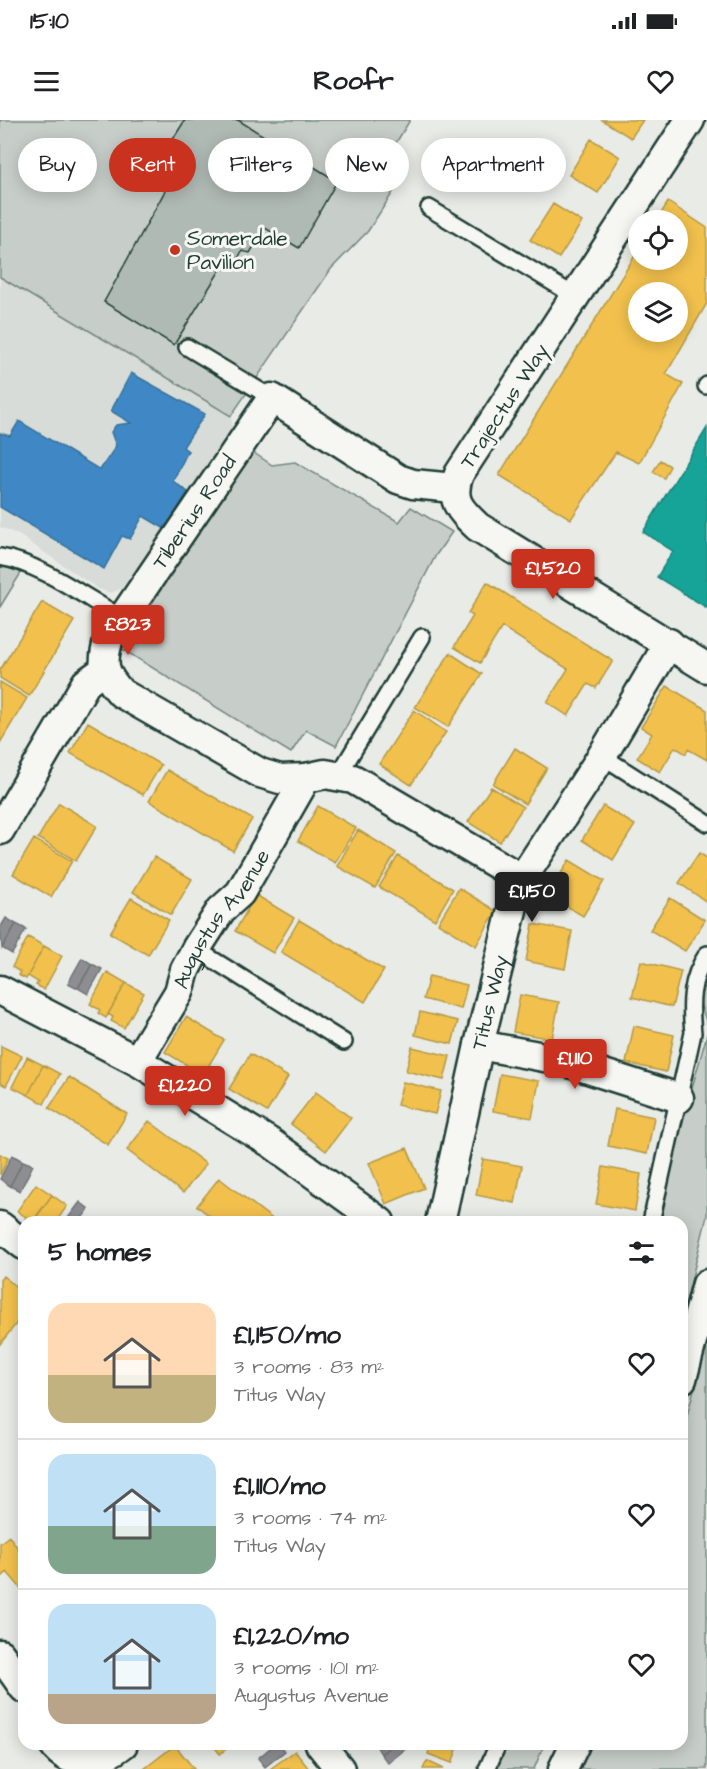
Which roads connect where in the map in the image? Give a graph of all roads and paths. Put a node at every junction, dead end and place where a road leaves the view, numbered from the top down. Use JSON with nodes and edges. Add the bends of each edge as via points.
{"nodes":[{"id":1,"x":690,"y":120,"type":"edge"},
{"id":2,"x":429,"y":208,"type":"dead end"},
{"id":3,"x":575,"y":296,"type":"junction"},
{"id":4,"x":187,"y":347,"type":"dead end"},
{"id":5,"x":272,"y":398,"type":"junction"},
{"id":6,"x":454,"y":488,"type":"junction"},
{"id":7,"x":0,"y":557,"type":"edge"},
{"id":8,"x":122,"y":618,"type":"junction"},
{"id":9,"x":422,"y":637,"type":"dead end"},
{"id":10,"x":669,"y":643,"type":"junction"},
{"id":11,"x":707,"y":668,"type":"edge"},
{"id":12,"x":104,"y":670,"type":"junction"},
{"id":13,"x":602,"y":756,"type":"junction"},
{"id":14,"x":338,"y":776,"type":"junction"},
{"id":15,"x":306,"y":778,"type":"junction"},
{"id":16,"x":707,"y":823,"type":"edge"},
{"id":17,"x":0,"y":830,"type":"edge"},
{"id":18,"x":522,"y":879,"type":"junction"},
{"id":19,"x":196,"y":949,"type":"junction"},
{"id":20,"x":707,"y":954,"type":"edge"},
{"id":21,"x":0,"y":990,"type":"edge"},
{"id":22,"x":344,"y":1042,"type":"dead end"},
{"id":23,"x":479,"y":1045,"type":"junction"},
{"id":24,"x":138,"y":1061,"type":"junction"},
{"id":25,"x":679,"y":1098,"type":"junction"},
{"id":26,"x":373,"y":1216,"type":"edge"},
{"id":27,"x":441,"y":1216,"type":"edge"},
{"id":28,"x":652,"y":1216,"type":"edge"},
{"id":29,"x":0,"y":1226,"type":"edge"},
{"id":30,"x":18,"y":1240,"type":"edge"},
{"id":31,"x":707,"y":1284,"type":"edge"},
{"id":32,"x":688,"y":1356,"type":"edge"},
{"id":33,"x":0,"y":1654,"type":"edge"},
{"id":34,"x":18,"y":1680,"type":"edge"},
{"id":35,"x":325,"y":1750,"type":"edge"},
{"id":36,"x":495,"y":1750,"type":"edge"},
{"id":37,"x":572,"y":1750,"type":"edge"},
{"id":38,"x":52,"y":1755,"type":"edge"},
{"id":39,"x":115,"y":1756,"type":"edge"},
{"id":40,"x":340,"y":1769,"type":"edge"},
{"id":41,"x":487,"y":1769,"type":"edge"},
{"id":42,"x":563,"y":1769,"type":"edge"}],
"edges":[{"from":1,"to":3,"type":"street","name":"Trajectus Way"},
{"from":2,"to":3,"type":"lane"},
{"from":3,"to":6,"type":"street","name":"Trajectus Way","via":[[459,474]]},
{"from":4,"to":5,"type":"lane"},
{"from":5,"to":6,"type":"street","via":[[398,479]]},
{"from":5,"to":8,"type":"street","name":"Tiberius Road"},
{"from":6,"to":10,"type":"street","name":"Trajectus Way","via":[[459,510],[478,527]]},
{"from":7,"to":8,"type":"lane","via":[[40,572]]},
{"from":8,"to":12,"type":"street","name":"Tiberius Road","via":[[109,638]]},
{"from":9,"to":14,"type":"lane"},
{"from":10,"to":11,"type":"street","name":"Trajectus Way"},
{"from":10,"to":13,"type":"street","name":"Titus Way"},
{"from":12,"to":15,"type":"street","via":[[121,693],[260,772],[280,779]]},
{"from":12,"to":17,"type":"street","via":[[86,683]]},
{"from":13,"to":16,"type":"lane"},
{"from":13,"to":18,"type":"street","name":"Titus Way"},
{"from":14,"to":15,"type":"street"},
{"from":14,"to":18,"type":"street","via":[[353,779]]},
{"from":15,"to":19,"type":"street","name":"Augustus Avenue","via":[[240,892],[222,910]]},
{"from":18,"to":23,"type":"street","name":"Titus Way"},
{"from":19,"to":22,"type":"lane"},
{"from":19,"to":24,"type":"street","name":"Augustus Avenue","via":[[179,992]]},
{"from":20,"to":25,"type":"lane","via":[[694,980],[690,1004],[693,1033]]},
{"from":21,"to":24,"type":"street"},
{"from":23,"to":25,"type":"street","via":[[560,1060]]},
{"from":23,"to":27,"type":"street","name":"Titus Way"},
{"from":24,"to":26,"type":"street","via":[[271,1143]]},
{"from":25,"to":28,"type":"lane"},
{"from":29,"to":30,"type":"street"},
{"from":31,"to":32,"type":"street"},
{"from":33,"to":34,"type":"street"},
{"from":35,"to":40,"type":"street"},
{"from":36,"to":41,"type":"lane"},
{"from":37,"to":42,"type":"street"},
{"from":38,"to":39,"type":"street","via":[[89,1762]]}]}
